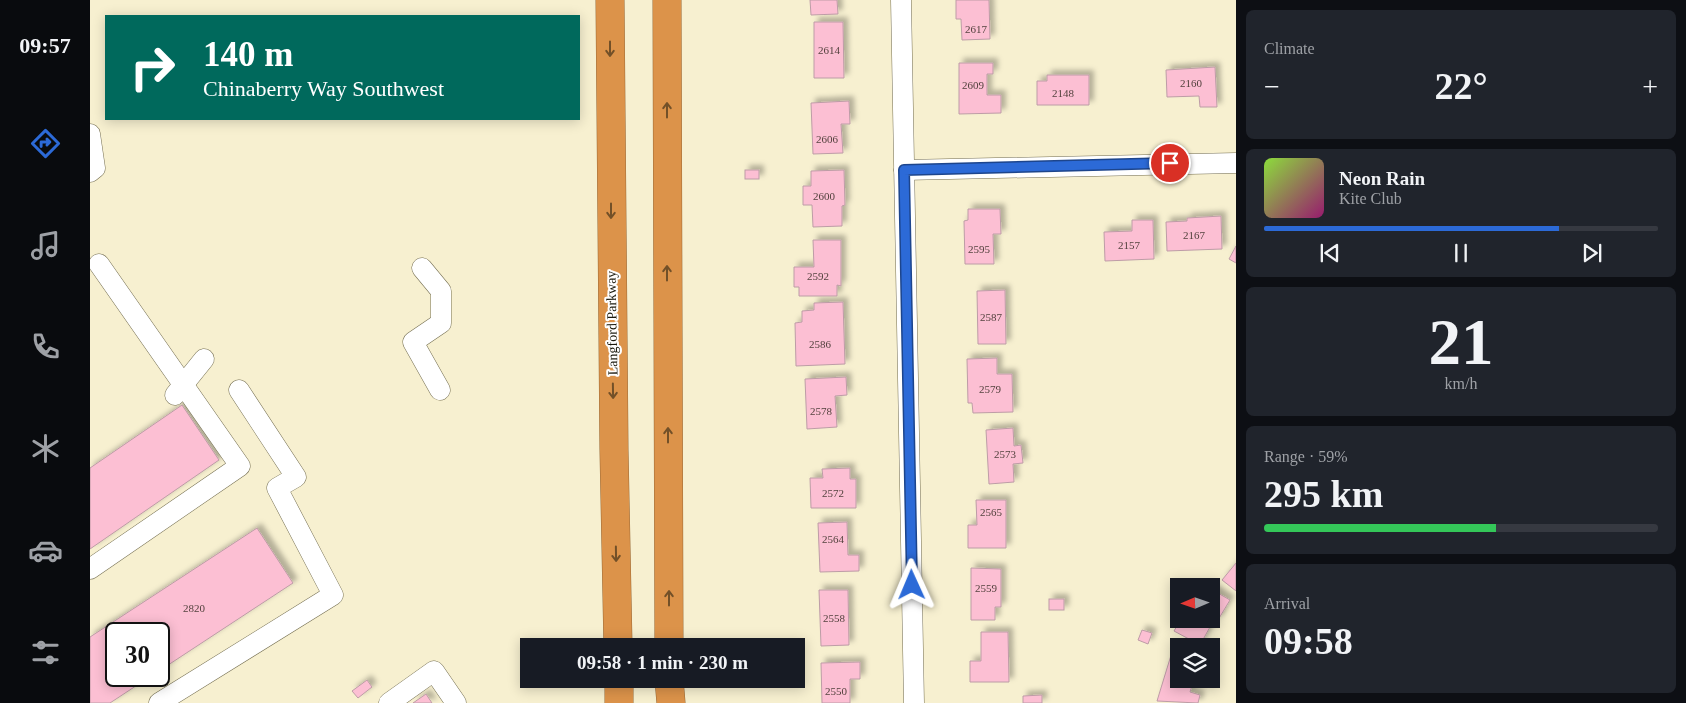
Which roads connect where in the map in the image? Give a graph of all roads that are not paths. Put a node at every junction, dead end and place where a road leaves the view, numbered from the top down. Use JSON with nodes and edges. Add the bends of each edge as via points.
{"nodes":[{"id":1,"x":610,"y":0,"type":"edge"},
{"id":2,"x":666,"y":0,"type":"edge"},
{"id":3,"x":901,"y":0,"type":"edge"},
{"id":4,"x":90,"y":134,"type":"edge"},
{"id":5,"x":1236,"y":162,"type":"edge"},
{"id":6,"x":904,"y":170,"type":"junction"},
{"id":7,"x":90,"y":172,"type":"edge"},
{"id":8,"x":99,"y":264,"type":"dead end"},
{"id":9,"x":422,"y":268,"type":"dead end"},
{"id":10,"x":204,"y":359,"type":"dead end"},
{"id":11,"x":179,"y":390,"type":"junction"},
{"id":12,"x":239,"y":390,"type":"dead end"},
{"id":13,"x":440,"y":390,"type":"dead end"},
{"id":14,"x":90,"y":569,"type":"edge"},
{"id":15,"x":618,"y":638,"type":"edge"},
{"id":16,"x":669,"y":638,"type":"edge"},
{"id":17,"x":619,"y":688,"type":"edge"},
{"id":18,"x":670,"y":688,"type":"edge"},
{"id":19,"x":159,"y":703,"type":"edge"},
{"id":20,"x":389,"y":703,"type":"edge"},
{"id":21,"x":456,"y":703,"type":"edge"},
{"id":22,"x":619,"y":703,"type":"edge"},
{"id":23,"x":671,"y":703,"type":"edge"},
{"id":24,"x":914,"y":703,"type":"edge"}],
"edges":[{"from":1,"to":15,"type":"highway","name":"Langford Parkway","one_way":true},
{"from":16,"to":2,"type":"highway","one_way":true},
{"from":3,"to":6,"type":"street"},
{"from":4,"to":7,"type":"street","via":[[95,168]]},
{"from":5,"to":6,"type":"street"},
{"from":6,"to":24,"type":"street"},
{"from":8,"to":11,"type":"street"},
{"from":9,"to":13,"type":"street","via":[[441,291],[440,323],[413,342]]},
{"from":10,"to":11,"type":"street"},
{"from":11,"to":14,"type":"street","via":[[240,466]]},
{"from":12,"to":19,"type":"street","via":[[296,477],[277,488],[333,595]]},
{"from":17,"to":22,"type":"highway"},
{"from":18,"to":23,"type":"highway"},
{"from":20,"to":21,"type":"street","via":[[434,671]]}]}
